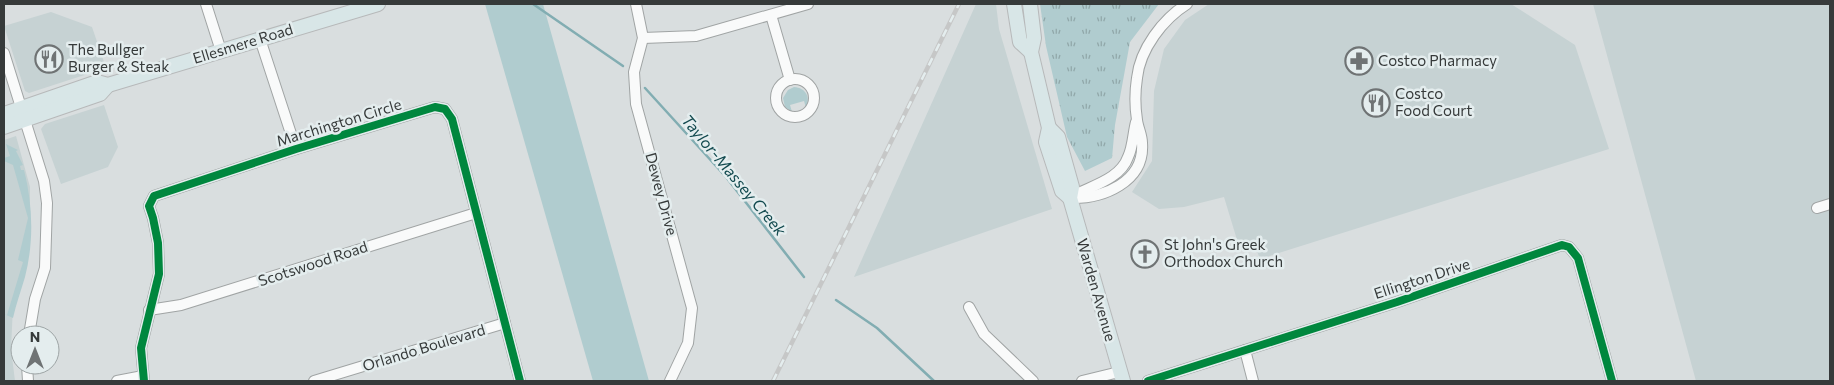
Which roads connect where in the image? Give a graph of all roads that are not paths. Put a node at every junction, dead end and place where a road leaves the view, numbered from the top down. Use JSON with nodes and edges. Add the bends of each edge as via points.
{"nodes":[{"id":1,"x":206,"y":4,"type":"edge"},
{"id":2,"x":378,"y":4,"type":"edge"},
{"id":3,"x":636,"y":4,"type":"edge"},
{"id":4,"x":808,"y":4,"type":"edge"},
{"id":5,"x":1014,"y":4,"type":"edge"},
{"id":6,"x":1030,"y":4,"type":"edge"},
{"id":7,"x":1187,"y":4,"type":"edge"},
{"id":8,"x":771,"y":15,"type":"junction"},
{"id":9,"x":643,"y":38,"type":"junction"},
{"id":10,"x":260,"y":39,"type":"junction"},
{"id":11,"x":221,"y":51,"type":"junction"},
{"id":12,"x":1031,"y":52,"type":"junction"},
{"id":13,"x":4,"y":54,"type":"edge"},
{"id":14,"x":790,"y":80,"type":"dead end"},
{"id":15,"x":4,"y":114,"type":"edge"},
{"id":16,"x":21,"y":114,"type":"junction"},
{"id":17,"x":4,"y":127,"type":"edge"},
{"id":18,"x":296,"y":149,"type":"junction"},
{"id":19,"x":1070,"y":198,"type":"junction"},
{"id":20,"x":1830,"y":204,"type":"edge"},
{"id":21,"x":1817,"y":208,"type":"dead end"},
{"id":22,"x":476,"y":213,"type":"junction"},
{"id":23,"x":969,"y":307,"type":"dead end"},
{"id":24,"x":149,"y":310,"type":"junction"},
{"id":25,"x":505,"y":323,"type":"junction"},
{"id":26,"x":31,"y":325,"type":"edge"},
{"id":27,"x":1245,"y":350,"type":"junction"},
{"id":28,"x":1121,"y":377,"type":"edge"},
{"id":29,"x":143,"y":379,"type":"edge"},
{"id":30,"x":117,"y":381,"type":"edge"},
{"id":31,"x":314,"y":381,"type":"edge"},
{"id":32,"x":520,"y":381,"type":"edge"},
{"id":33,"x":670,"y":381,"type":"edge"},
{"id":34,"x":1034,"y":381,"type":"edge"},
{"id":35,"x":1082,"y":381,"type":"edge"},
{"id":36,"x":1148,"y":381,"type":"edge"},
{"id":37,"x":1253,"y":381,"type":"edge"},
{"id":38,"x":1612,"y":381,"type":"edge"}],
"edges":[{"from":1,"to":11,"type":"street"},
{"from":2,"to":10,"type":"main road","name":"Ellesmere Road"},
{"from":3,"to":9,"type":"street","name":"Dewey Drive"},
{"from":4,"to":8,"type":"street"},
{"from":5,"to":12,"type":"main road","name":"Warden Avenue","via":[[1020,42]]},
{"from":6,"to":12,"type":"main road","name":"Warden Avenue","via":[[1034,38]]},
{"from":7,"to":19,"type":"street","via":[[1176,10],[1159,30],[1140,66],[1137,119],[1142,143],[1132,176],[1108,192]]},
{"from":8,"to":9,"type":"street","via":[[696,36]]},
{"from":8,"to":14,"type":"street"},
{"from":9,"to":33,"type":"street","name":"Dewey Drive","via":[[634,72],[636,104],[692,308],[688,343]]},
{"from":10,"to":11,"type":"main road","name":"Ellesmere Road"},
{"from":10,"to":18,"type":"street"},
{"from":11,"to":16,"type":"main road","name":"Ellesmere Road","via":[[108,85],[100,94]]},
{"from":12,"to":19,"type":"main road","name":"Warden Avenue","via":[[1049,128],[1046,142],[1062,192]]},
{"from":13,"to":16,"type":"street"},
{"from":15,"to":16,"type":"main road","name":"Ellesmere Road"},
{"from":16,"to":17,"type":"main road","name":"Ellesmere Road"},
{"from":16,"to":26,"type":"street","via":[[44,181],[47,203],[45,268]]},
{"from":18,"to":22,"type":"street","name":"Marchington Circle","via":[[435,107],[445,109],[455,127]]},
{"from":18,"to":24,"type":"street","name":"Marchington Circle","via":[[154,196],[148,206],[158,243],[159,274]]},
{"from":19,"to":28,"type":"main road","name":"Warden Avenue"},
{"from":20,"to":21,"type":"street"},
{"from":22,"to":24,"type":"street","name":"Scotswood Road","via":[[181,306]]},
{"from":22,"to":25,"type":"street","name":"Marchington Circle"},
{"from":23,"to":34,"type":"street","via":[[984,334]]},
{"from":24,"to":29,"type":"street","name":"Marchington Circle","via":[[141,348]]},
{"from":25,"to":31,"type":"street","name":"Orlando Boulevard"},
{"from":25,"to":32,"type":"street","name":"Marchington Circle"},
{"from":27,"to":36,"type":"street","name":"Ellington Drive"},
{"from":27,"to":37,"type":"street"},
{"from":27,"to":38,"type":"street","name":"Ellington Drive","via":[[1562,245],[1569,247],[1578,258]]},
{"from":28,"to":35,"type":"street"},
{"from":29,"to":30,"type":"street"}]}
